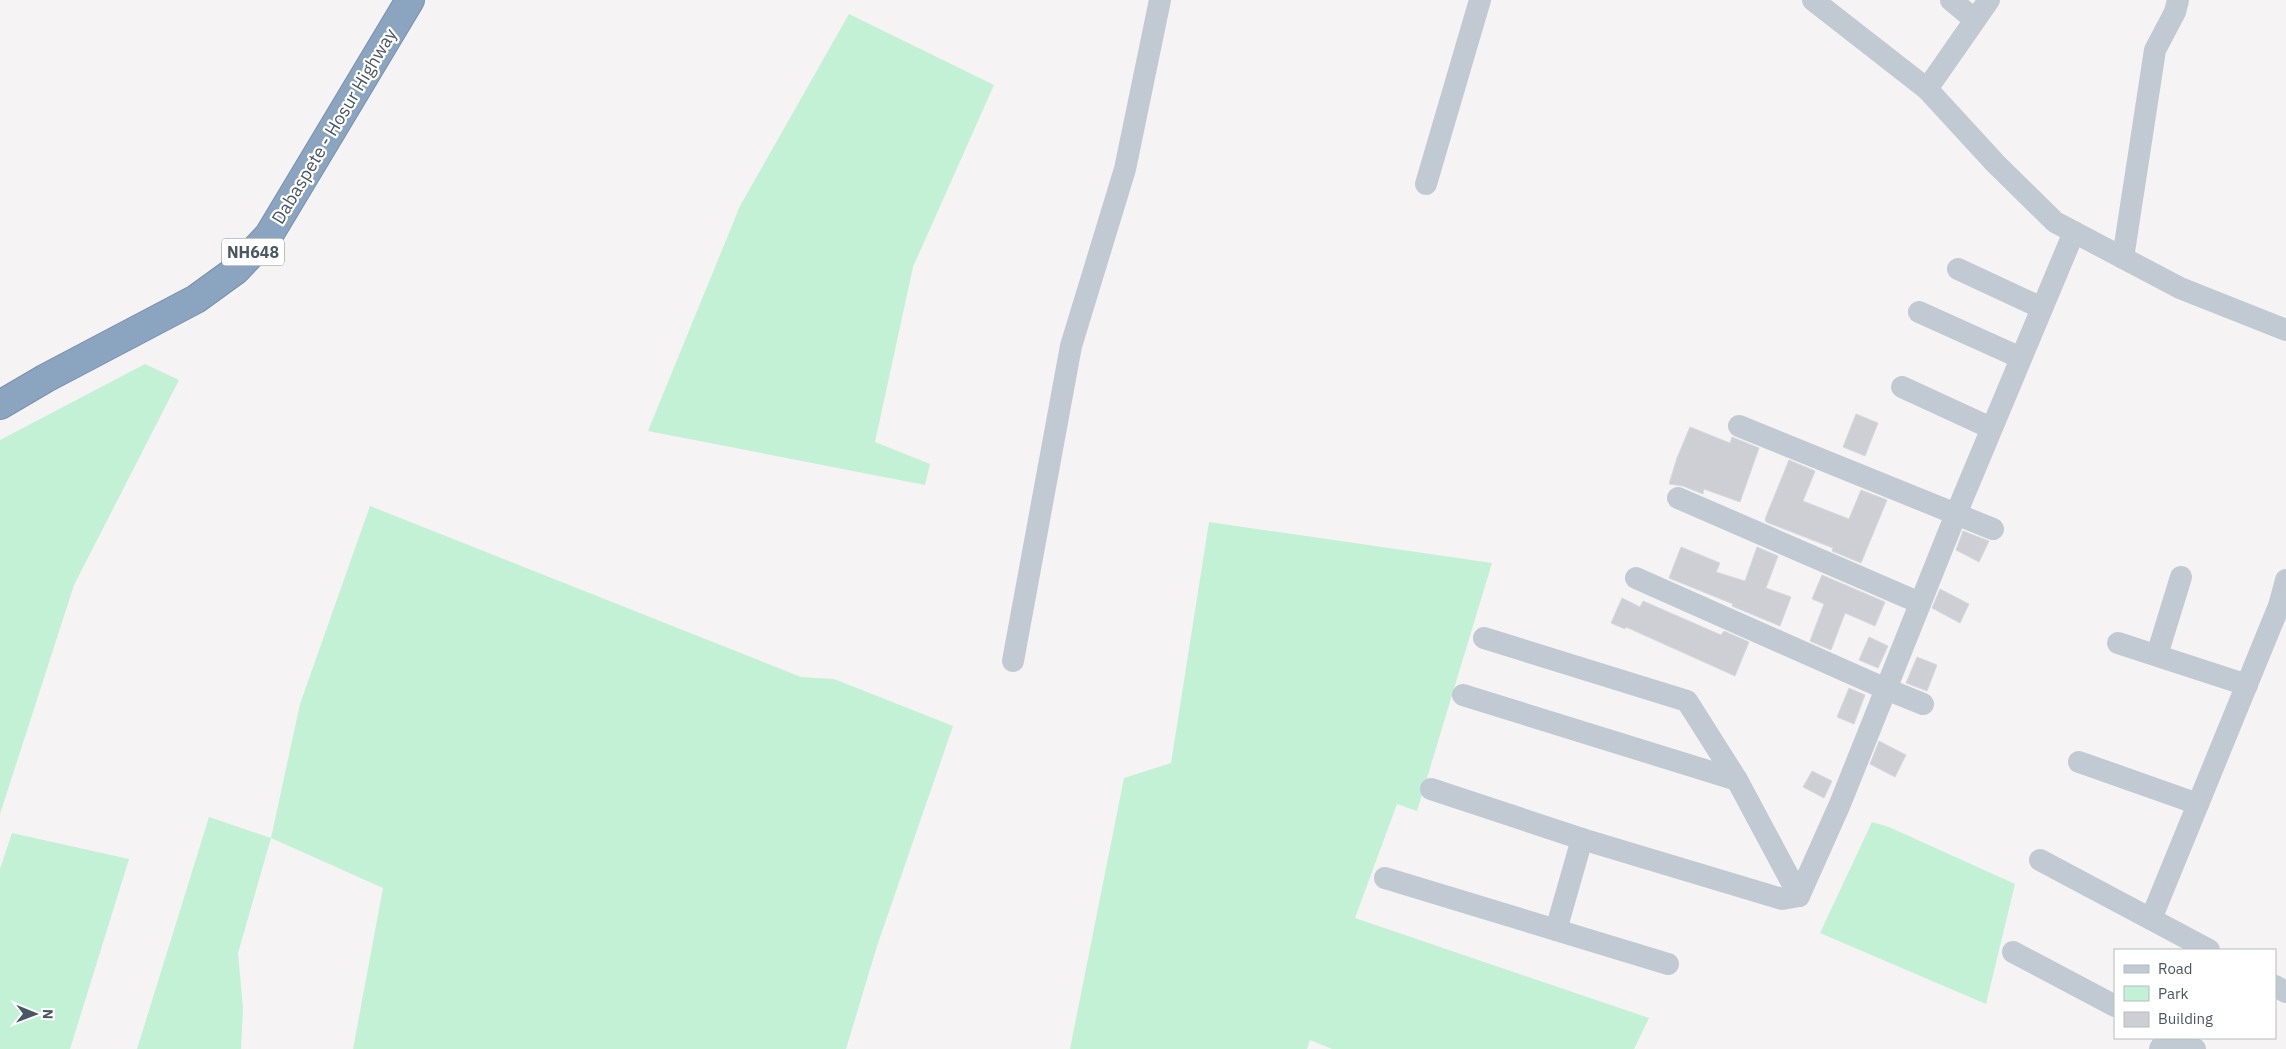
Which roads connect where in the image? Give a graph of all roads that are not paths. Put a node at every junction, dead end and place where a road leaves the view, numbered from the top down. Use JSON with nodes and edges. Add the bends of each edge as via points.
{"nodes":[{"id":1,"x":410,"y":0,"type":"edge"},
{"id":2,"x":1160,"y":0,"type":"edge"},
{"id":3,"x":1480,"y":0,"type":"edge"},
{"id":4,"x":1951,"y":0,"type":"edge"},
{"id":5,"x":1989,"y":0,"type":"edge"},
{"id":6,"x":1817,"y":1,"type":"edge"},
{"id":7,"x":2172,"y":4,"type":"edge"},
{"id":8,"x":1975,"y":20,"type":"junction"},
{"id":9,"x":1927,"y":89,"type":"junction"},
{"id":10,"x":1426,"y":184,"type":"dead end"},
{"id":11,"x":2074,"y":232,"type":"junction"},
{"id":12,"x":2123,"y":258,"type":"junction"},
{"id":13,"x":1958,"y":269,"type":"dead end"},
{"id":14,"x":2042,"y":308,"type":"junction"},
{"id":15,"x":1919,"y":312,"type":"dead end"},
{"id":16,"x":2286,"y":330,"type":"edge"},
{"id":17,"x":2021,"y":358,"type":"junction"},
{"id":18,"x":1902,"y":387,"type":"dead end"},
{"id":19,"x":0,"y":405,"type":"edge"},
{"id":20,"x":1739,"y":426,"type":"dead end"},
{"id":21,"x":1991,"y":428,"type":"junction"},
{"id":22,"x":1678,"y":498,"type":"dead end"},
{"id":23,"x":1956,"y":514,"type":"junction"},
{"id":24,"x":1993,"y":529,"type":"dead end"},
{"id":25,"x":2181,"y":577,"type":"dead end"},
{"id":26,"x":1636,"y":578,"type":"dead end"},
{"id":27,"x":2286,"y":580,"type":"edge"},
{"id":28,"x":1920,"y":603,"type":"junction"},
{"id":29,"x":1484,"y":638,"type":"dead end"},
{"id":30,"x":2118,"y":642,"type":"dead end"},
{"id":31,"x":2157,"y":655,"type":"junction"},
{"id":32,"x":1012,"y":661,"type":"dead end"},
{"id":33,"x":2247,"y":685,"type":"junction"},
{"id":34,"x":1886,"y":689,"type":"junction"},
{"id":35,"x":1463,"y":696,"type":"dead end"},
{"id":36,"x":1923,"y":704,"type":"dead end"},
{"id":37,"x":2079,"y":762,"type":"dead end"},
{"id":38,"x":1737,"y":780,"type":"junction"},
{"id":39,"x":1431,"y":789,"type":"dead end"},
{"id":40,"x":2198,"y":804,"type":"junction"},
{"id":41,"x":1582,"y":839,"type":"junction"},
{"id":42,"x":2040,"y":860,"type":"dead end"},
{"id":43,"x":1385,"y":878,"type":"dead end"},
{"id":44,"x":1799,"y":896,"type":"junction"},
{"id":45,"x":2151,"y":920,"type":"junction"},
{"id":46,"x":1556,"y":930,"type":"junction"},
{"id":47,"x":2207,"y":949,"type":"edge"},
{"id":48,"x":2013,"y":952,"type":"dead end"},
{"id":49,"x":1668,"y":964,"type":"dead end"},
{"id":50,"x":2114,"y":1005,"type":"edge"},
{"id":51,"x":2176,"y":1039,"type":"edge"},
{"id":52,"x":2195,"y":1049,"type":"edge"}],
"edges":[{"from":1,"to":19,"type":"highway","name":"Dabaspete - Hosur Highway","number":"NH648","via":[[269,235],[236,270],[196,299]]},
{"from":2,"to":32,"type":"street","via":[[1125,169],[1071,346]]},
{"from":3,"to":10,"type":"street"},
{"from":4,"to":8,"type":"street"},
{"from":5,"to":8,"type":"street"},
{"from":6,"to":9,"type":"street"},
{"from":7,"to":12,"type":"street","via":[[2155,50]]},
{"from":8,"to":9,"type":"street"},
{"from":9,"to":11,"type":"street","via":[[2055,222]]},
{"from":11,"to":12,"type":"street"},
{"from":11,"to":14,"type":"street"},
{"from":12,"to":16,"type":"street","via":[[2180,288]]},
{"from":13,"to":14,"type":"street"},
{"from":14,"to":17,"type":"street"},
{"from":15,"to":17,"type":"street"},
{"from":17,"to":21,"type":"street"},
{"from":18,"to":21,"type":"street"},
{"from":20,"to":23,"type":"street"},
{"from":21,"to":23,"type":"street"},
{"from":22,"to":28,"type":"street"},
{"from":23,"to":24,"type":"street"},
{"from":23,"to":28,"type":"street"},
{"from":25,"to":31,"type":"street"},
{"from":26,"to":34,"type":"street"},
{"from":27,"to":33,"type":"street"},
{"from":28,"to":34,"type":"street"},
{"from":29,"to":38,"type":"street","via":[[1687,701]]},
{"from":30,"to":31,"type":"street"},
{"from":31,"to":33,"type":"street"},
{"from":33,"to":40,"type":"street"},
{"from":34,"to":36,"type":"street"},
{"from":34,"to":44,"type":"street"},
{"from":35,"to":38,"type":"street"},
{"from":37,"to":40,"type":"street"},
{"from":38,"to":44,"type":"street"},
{"from":39,"to":41,"type":"street"},
{"from":40,"to":45,"type":"street"},
{"from":41,"to":44,"type":"street","via":[[1782,900]]},
{"from":41,"to":46,"type":"street"},
{"from":42,"to":45,"type":"street"},
{"from":43,"to":46,"type":"street"},
{"from":45,"to":47,"type":"street"},
{"from":46,"to":49,"type":"street"},
{"from":48,"to":50,"type":"street"},
{"from":51,"to":52,"type":"street"}]}
